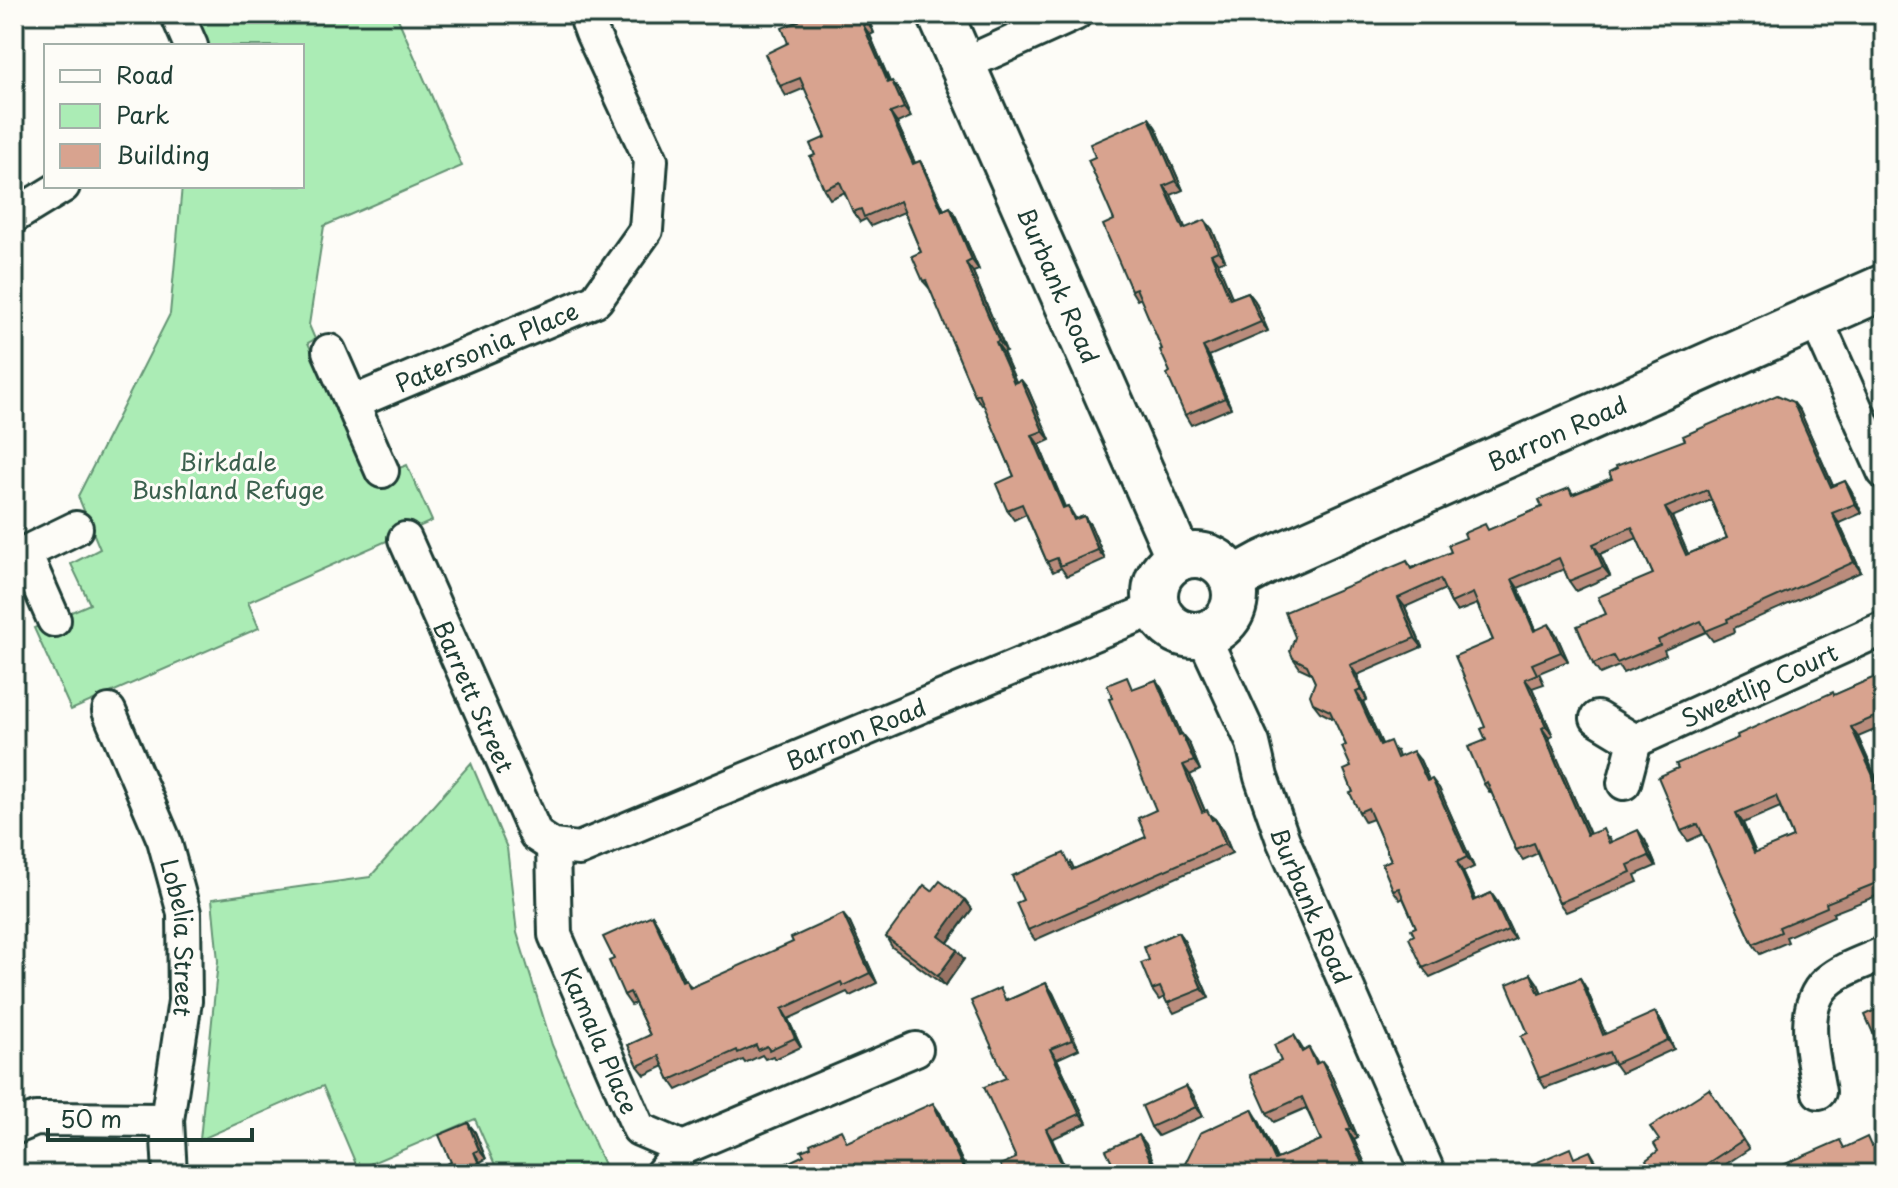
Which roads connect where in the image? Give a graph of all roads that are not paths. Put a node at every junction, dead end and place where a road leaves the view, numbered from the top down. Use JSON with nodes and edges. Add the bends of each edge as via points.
{"nodes":[{"id":1,"x":177,"y":14,"type":"edge"},
{"id":2,"x":585,"y":14,"type":"edge"},
{"id":3,"x":940,"y":14,"type":"edge"},
{"id":4,"x":1075,"y":14,"type":"edge"},
{"id":5,"x":190,"y":44,"type":"edge"},
{"id":6,"x":962,"y":65,"type":"junction"},
{"id":7,"x":60,"y":188,"type":"edge"},
{"id":8,"x":14,"y":216,"type":"edge"},
{"id":9,"x":1884,"y":287,"type":"edge"},
{"id":10,"x":1815,"y":317,"type":"junction"},
{"id":11,"x":329,"y":351,"type":"dead end"},
{"id":12,"x":352,"y":403,"type":"junction"},
{"id":13,"x":382,"y":471,"type":"dead end"},
{"id":14,"x":1884,"y":472,"type":"edge"},
{"id":15,"x":76,"y":528,"type":"dead end"},
{"id":16,"x":405,"y":539,"type":"dead end"},
{"id":17,"x":20,"y":556,"type":"edge"},
{"id":18,"x":1179,"y":558,"type":"junction"},
{"id":19,"x":1233,"y":580,"type":"junction"},
{"id":20,"x":1156,"y":608,"type":"junction"},
{"id":21,"x":54,"y":620,"type":"dead end"},
{"id":22,"x":1884,"y":628,"type":"edge"},
{"id":23,"x":1203,"y":635,"type":"junction"},
{"id":24,"x":109,"y":711,"type":"dead end"},
{"id":25,"x":1597,"y":718,"type":"dead end"},
{"id":26,"x":1635,"y":741,"type":"junction"},
{"id":27,"x":1624,"y":783,"type":"dead end"},
{"id":28,"x":553,"y":846,"type":"junction"},
{"id":29,"x":1884,"y":953,"type":"edge"},
{"id":30,"x":916,"y":1049,"type":"dead end"},
{"id":31,"x":1819,"y":1092,"type":"dead end"},
{"id":32,"x":167,"y":1120,"type":"junction"},
{"id":33,"x":14,"y":1128,"type":"edge"},
{"id":34,"x":683,"y":1148,"type":"junction"},
{"id":35,"x":170,"y":1174,"type":"edge"},
{"id":36,"x":661,"y":1174,"type":"edge"},
{"id":37,"x":1429,"y":1174,"type":"edge"}],
"edges":[{"from":1,"to":5,"type":"street"},
{"from":2,"to":12,"type":"street","name":"Patersonia Place","via":[[651,160],[646,230],[596,300]]},
{"from":3,"to":6,"type":"street","name":"Burbank Road"},
{"from":4,"to":6,"type":"street"},
{"from":6,"to":18,"type":"street","name":"Burbank Road"},
{"from":7,"to":8,"type":"street"},
{"from":9,"to":10,"type":"street","name":"Barron Road"},
{"from":10,"to":14,"type":"street"},
{"from":10,"to":19,"type":"street","name":"Barron Road"},
{"from":11,"to":12,"type":"street"},
{"from":12,"to":13,"type":"street"},
{"from":15,"to":17,"type":"street"},
{"from":16,"to":28,"type":"street","name":"Barrett Street","via":[[536,835]]},
{"from":17,"to":21,"type":"street"},
{"from":18,"to":19,"type":"street","via":[[1204,556],[1226,569]]},
{"from":18,"to":20,"type":"street","via":[[1161,573]]},
{"from":19,"to":23,"type":"street","via":[[1231,614]]},
{"from":20,"to":23,"type":"street","via":[[1180,633]]},
{"from":20,"to":28,"type":"street","name":"Barron Road","via":[[579,849]]},
{"from":22,"to":26,"type":"street","name":"Sweetlip Court"},
{"from":23,"to":37,"type":"street","name":"Burbank Road","via":[[1253,743],[1283,840]]},
{"from":24,"to":32,"type":"street","name":"Lobelia Street","via":[[164,840],[184,913],[185,1001]]},
{"from":25,"to":26,"type":"street"},
{"from":26,"to":27,"type":"street"},
{"from":28,"to":34,"type":"street","name":"Kamala Place","via":[[555,935],[561,949],[639,1129]]},
{"from":29,"to":31,"type":"street","via":[[1842,972],[1819,992],[1811,1041]]},
{"from":30,"to":34,"type":"street"},
{"from":32,"to":33,"type":"street","via":[[36,1119]]},
{"from":32,"to":35,"type":"street","name":"Lobelia Street"},
{"from":34,"to":36,"type":"street"}]}
